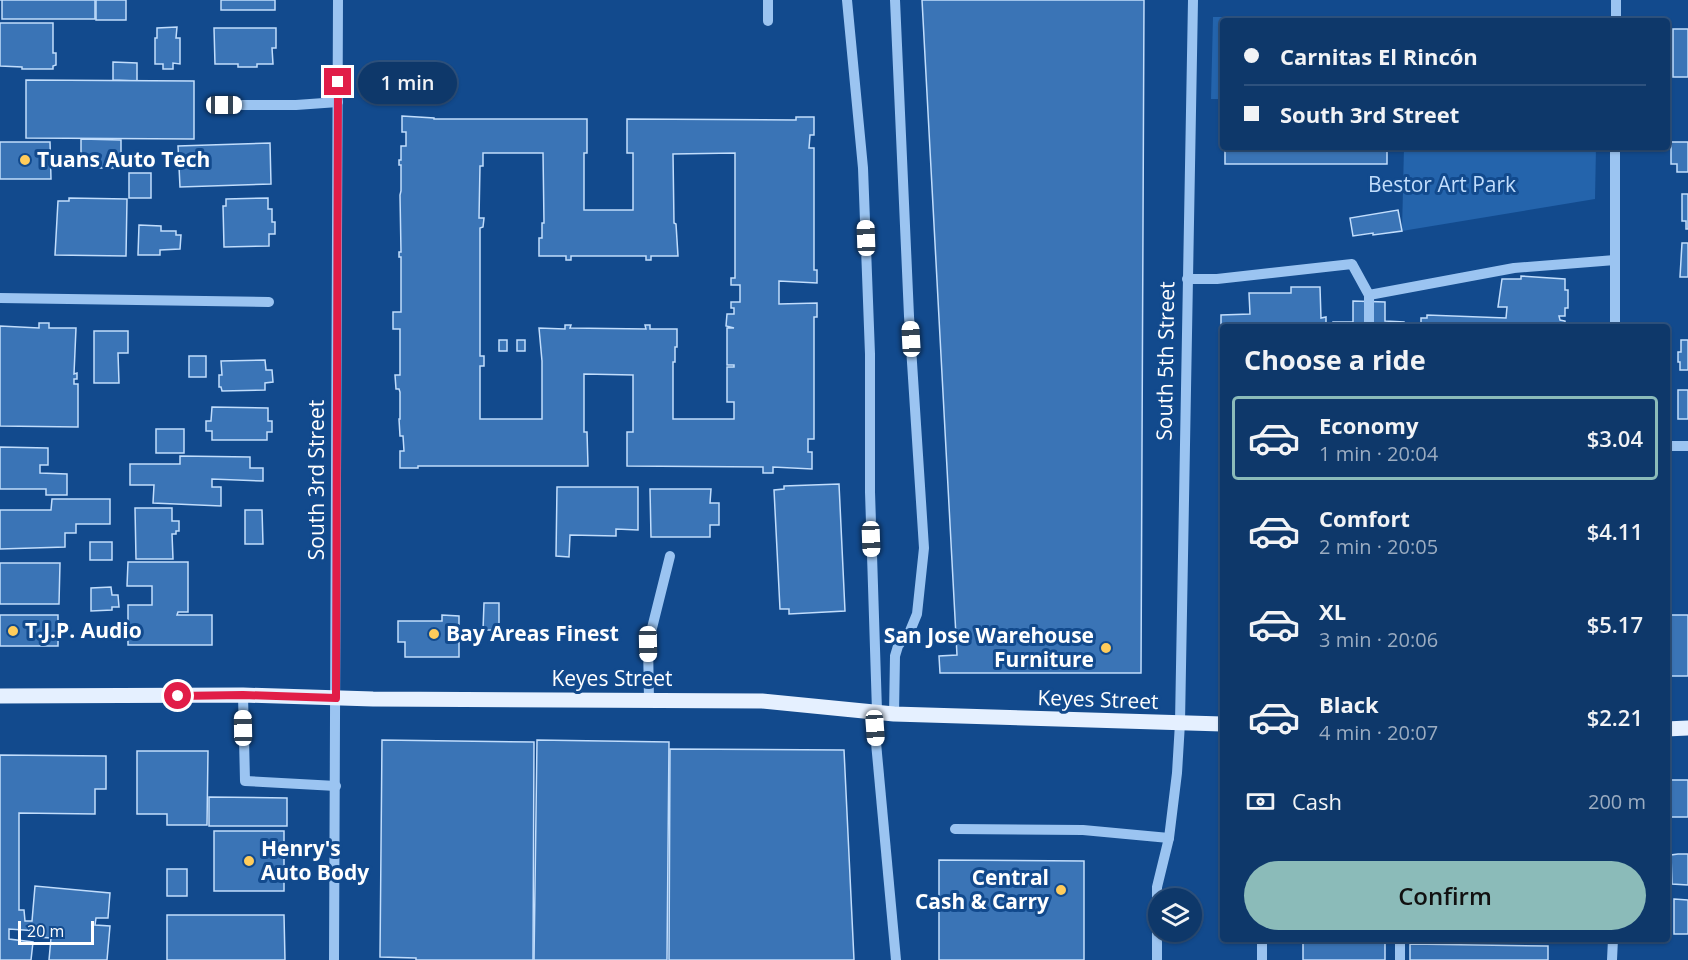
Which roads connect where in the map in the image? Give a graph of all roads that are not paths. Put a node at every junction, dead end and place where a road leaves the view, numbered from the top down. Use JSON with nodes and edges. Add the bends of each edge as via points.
{"nodes":[{"id":1,"x":338,"y":0,"type":"edge"},
{"id":2,"x":768,"y":0,"type":"edge"},
{"id":3,"x":847,"y":0,"type":"edge"},
{"id":4,"x":895,"y":0,"type":"edge"},
{"id":5,"x":1193,"y":0,"type":"edge"},
{"id":6,"x":1616,"y":0,"type":"edge"},
{"id":7,"x":1616,"y":18,"type":"edge"},
{"id":8,"x":768,"y":21,"type":"dead end"},
{"id":9,"x":338,"y":102,"type":"junction"},
{"id":10,"x":224,"y":105,"type":"dead end"},
{"id":11,"x":1616,"y":150,"type":"edge"},
{"id":12,"x":1615,"y":260,"type":"junction"},
{"id":13,"x":1187,"y":279,"type":"junction"},
{"id":14,"x":1369,"y":295,"type":"junction"},
{"id":15,"x":0,"y":298,"type":"edge"},
{"id":16,"x":269,"y":302,"type":"dead end"},
{"id":17,"x":1369,"y":324,"type":"edge"},
{"id":18,"x":1615,"y":324,"type":"edge"},
{"id":19,"x":1670,"y":446,"type":"edge"},
{"id":20,"x":1688,"y":447,"type":"edge"},
{"id":21,"x":670,"y":556,"type":"dead end"},
{"id":22,"x":243,"y":695,"type":"junction"},
{"id":23,"x":0,"y":696,"type":"edge"},
{"id":24,"x":336,"y":698,"type":"junction"},
{"id":25,"x":649,"y":700,"type":"junction"},
{"id":26,"x":875,"y":711,"type":"junction"},
{"id":27,"x":894,"y":714,"type":"junction"},
{"id":28,"x":1180,"y":723,"type":"junction"},
{"id":29,"x":1220,"y":724,"type":"edge"},
{"id":30,"x":1688,"y":728,"type":"edge"},
{"id":31,"x":1670,"y":729,"type":"edge"},
{"id":32,"x":336,"y":786,"type":"junction"},
{"id":33,"x":955,"y":829,"type":"dead end"},
{"id":34,"x":1169,"y":838,"type":"junction"},
{"id":35,"x":1262,"y":942,"type":"edge"},
{"id":36,"x":1400,"y":942,"type":"edge"},
{"id":37,"x":1613,"y":942,"type":"edge"},
{"id":38,"x":334,"y":960,"type":"edge"},
{"id":39,"x":896,"y":960,"type":"edge"},
{"id":40,"x":1157,"y":960,"type":"edge"},
{"id":41,"x":1262,"y":960,"type":"edge"},
{"id":42,"x":1400,"y":960,"type":"edge"},
{"id":43,"x":1612,"y":960,"type":"edge"}],
"edges":[{"from":1,"to":9,"type":"street","name":"South 3rd Street"},
{"from":2,"to":8,"type":"street"},
{"from":3,"to":26,"type":"street","via":[[863,168]]},
{"from":4,"to":27,"type":"street","via":[[924,548],[917,614],[895,656]]},
{"from":5,"to":13,"type":"street","name":"South 5th Street"},
{"from":6,"to":7,"type":"street"},
{"from":9,"to":10,"type":"street"},
{"from":9,"to":24,"type":"street","name":"South 3rd Street"},
{"from":11,"to":12,"type":"street"},
{"from":12,"to":14,"type":"street","via":[[1514,268]]},
{"from":12,"to":18,"type":"street"},
{"from":13,"to":14,"type":"street","via":[[1352,264]]},
{"from":13,"to":28,"type":"street","name":"South 5th Street"},
{"from":14,"to":17,"type":"street"},
{"from":15,"to":16,"type":"street"},
{"from":19,"to":20,"type":"street"},
{"from":21,"to":25,"type":"street","via":[[648,644]]},
{"from":22,"to":23,"type":"main road","name":"Keyes Street"},
{"from":22,"to":24,"type":"main road","name":"Keyes Street"},
{"from":22,"to":32,"type":"street","via":[[244,781]]},
{"from":24,"to":25,"type":"main road","name":"Keyes Street"},
{"from":24,"to":32,"type":"street","name":"South 3rd Street"},
{"from":25,"to":26,"type":"main road","name":"Keyes Street","via":[[762,701]]},
{"from":26,"to":27,"type":"main road","name":"Keyes Street"},
{"from":26,"to":39,"type":"street"},
{"from":27,"to":28,"type":"main road","name":"Keyes Street"},
{"from":28,"to":29,"type":"main road","name":"Keyes Street"},
{"from":28,"to":34,"type":"street","name":"South 5th Street"},
{"from":30,"to":31,"type":"main road"},
{"from":32,"to":38,"type":"street","name":"South 3rd Street"},
{"from":33,"to":34,"type":"street","via":[[1083,830]]},
{"from":34,"to":40,"type":"street","name":"South 5th Street","via":[[1157,887]]},
{"from":35,"to":41,"type":"street"},
{"from":36,"to":42,"type":"street"},
{"from":37,"to":43,"type":"street"}]}
